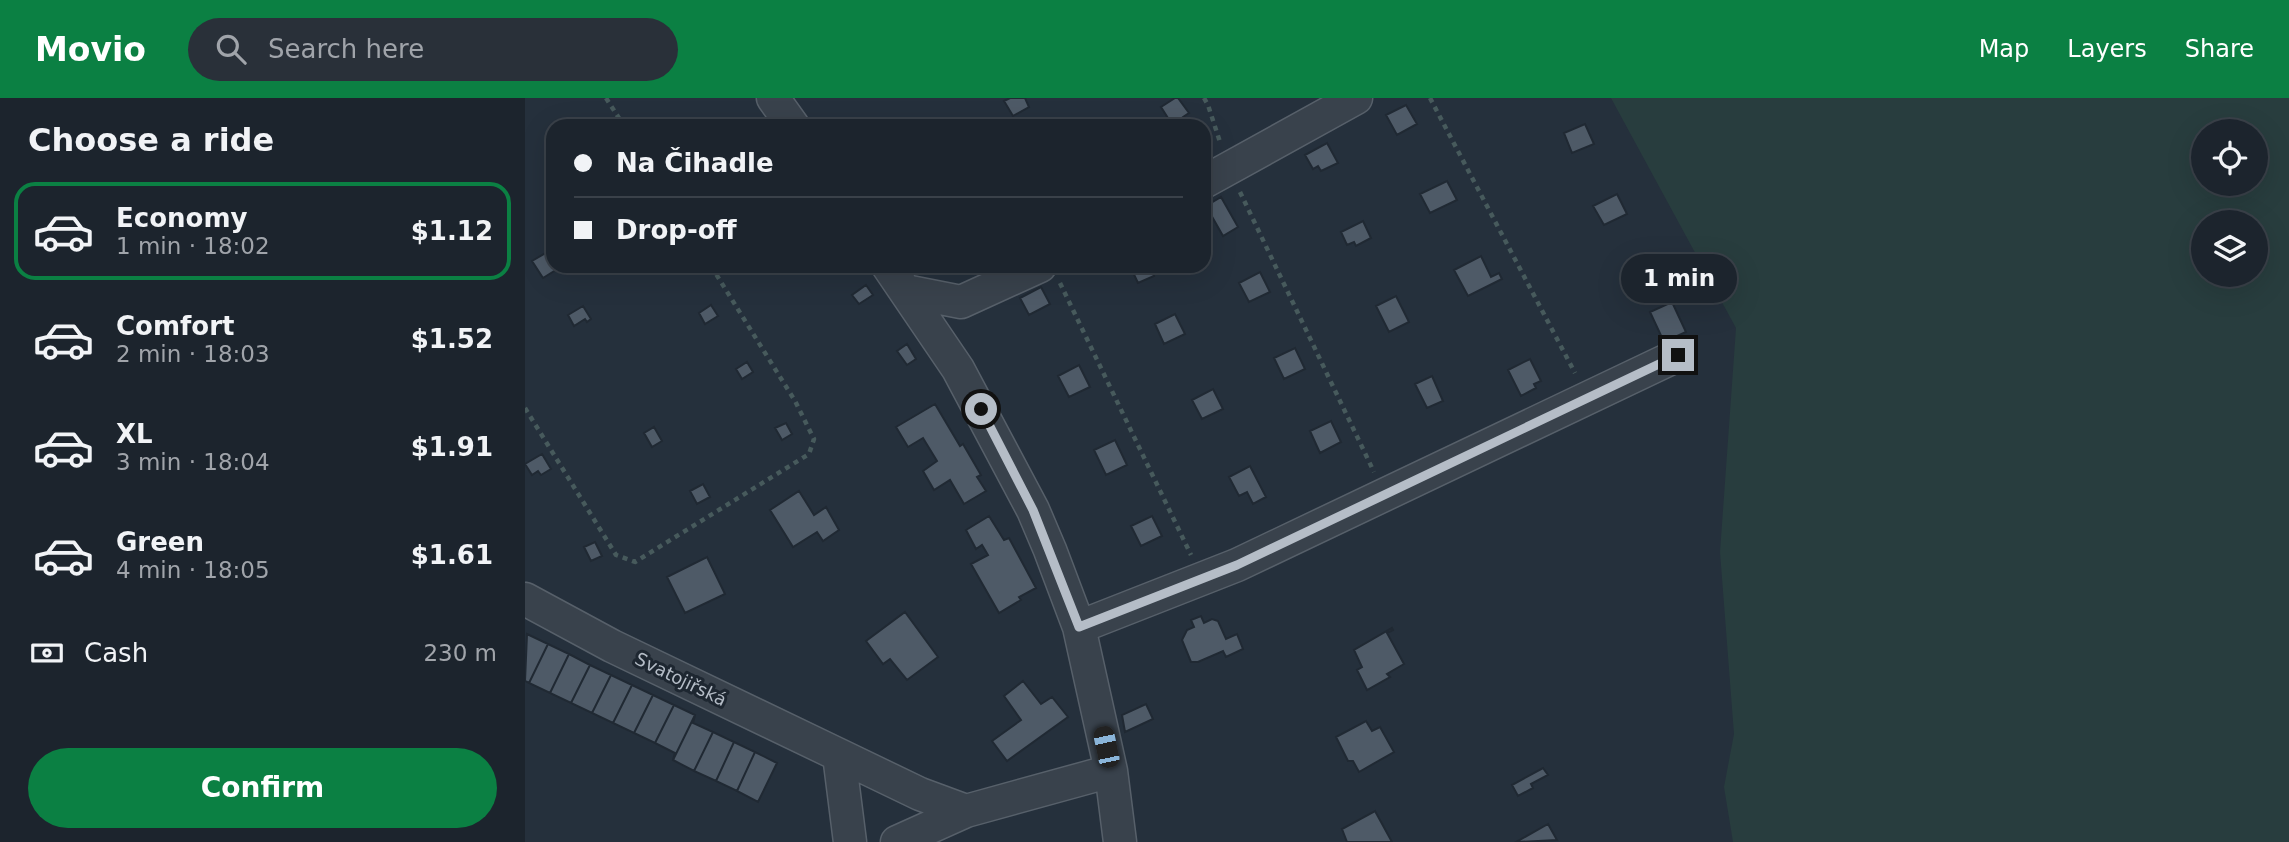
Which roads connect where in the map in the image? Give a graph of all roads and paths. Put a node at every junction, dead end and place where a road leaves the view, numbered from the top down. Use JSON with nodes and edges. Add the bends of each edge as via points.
{"nodes":[{"id":1,"x":606,"y":98,"type":"edge"},
{"id":2,"x":773,"y":98,"type":"edge"},
{"id":3,"x":1203,"y":98,"type":"edge"},
{"id":4,"x":1356,"y":98,"type":"edge"},
{"id":5,"x":1430,"y":98,"type":"edge"},
{"id":6,"x":620,"y":119,"type":"edge"},
{"id":7,"x":788,"y":119,"type":"edge"},
{"id":8,"x":1210,"y":119,"type":"edge"},
{"id":9,"x":1211,"y":131,"type":"edge"},
{"id":10,"x":1216,"y":175,"type":"edge"},
{"id":11,"x":715,"y":273,"type":"edge"},
{"id":12,"x":1046,"y":273,"type":"edge"},
{"id":13,"x":1050,"y":273,"type":"edge"},
{"id":14,"x":897,"y":279,"type":"edge"},
{"id":15,"x":1678,"y":355,"type":"dead end"},
{"id":16,"x":1588,"y":398,"type":"junction"},
{"id":17,"x":525,"y":408,"type":"edge"},
{"id":18,"x":1385,"y":494,"type":"junction"},
{"id":19,"x":1202,"y":578,"type":"junction"},
{"id":20,"x":525,"y":599,"type":"edge"},
{"id":21,"x":1079,"y":627,"type":"junction"},
{"id":22,"x":839,"y":755,"type":"junction"},
{"id":23,"x":1111,"y":771,"type":"junction"},
{"id":24,"x":966,"y":811,"type":"junction"},
{"id":25,"x":850,"y":842,"type":"edge"},
{"id":26,"x":897,"y":842,"type":"edge"},
{"id":27,"x":1120,"y":842,"type":"edge"}],
"edges":[{"from":1,"to":6,"type":"path"},
{"from":2,"to":7,"type":"street"},
{"from":3,"to":8,"type":"path"},
{"from":4,"to":10,"type":"street"},
{"from":5,"to":16,"type":"path"},
{"from":9,"to":10,"type":"path"},
{"from":10,"to":18,"type":"path"},
{"from":11,"to":17,"type":"path","via":[[795,401],[814,439],[809,454],[635,562],[616,555]]},
{"from":12,"to":14,"type":"street","via":[[961,302]]},
{"from":13,"to":19,"type":"path"},
{"from":14,"to":21,"type":"street","via":[[958,369],[998,441],[1033,510]]},
{"from":15,"to":16,"type":"street"},
{"from":16,"to":18,"type":"street"},
{"from":18,"to":19,"type":"street"},
{"from":19,"to":21,"type":"street"},
{"from":20,"to":22,"type":"street","name":"Svatojiřská"},
{"from":21,"to":23,"type":"street"},
{"from":22,"to":24,"type":"street","name":"Svatojiřská"},
{"from":22,"to":25,"type":"street"},
{"from":23,"to":24,"type":"street"},
{"from":23,"to":27,"type":"street"},
{"from":24,"to":26,"type":"street"}]}
